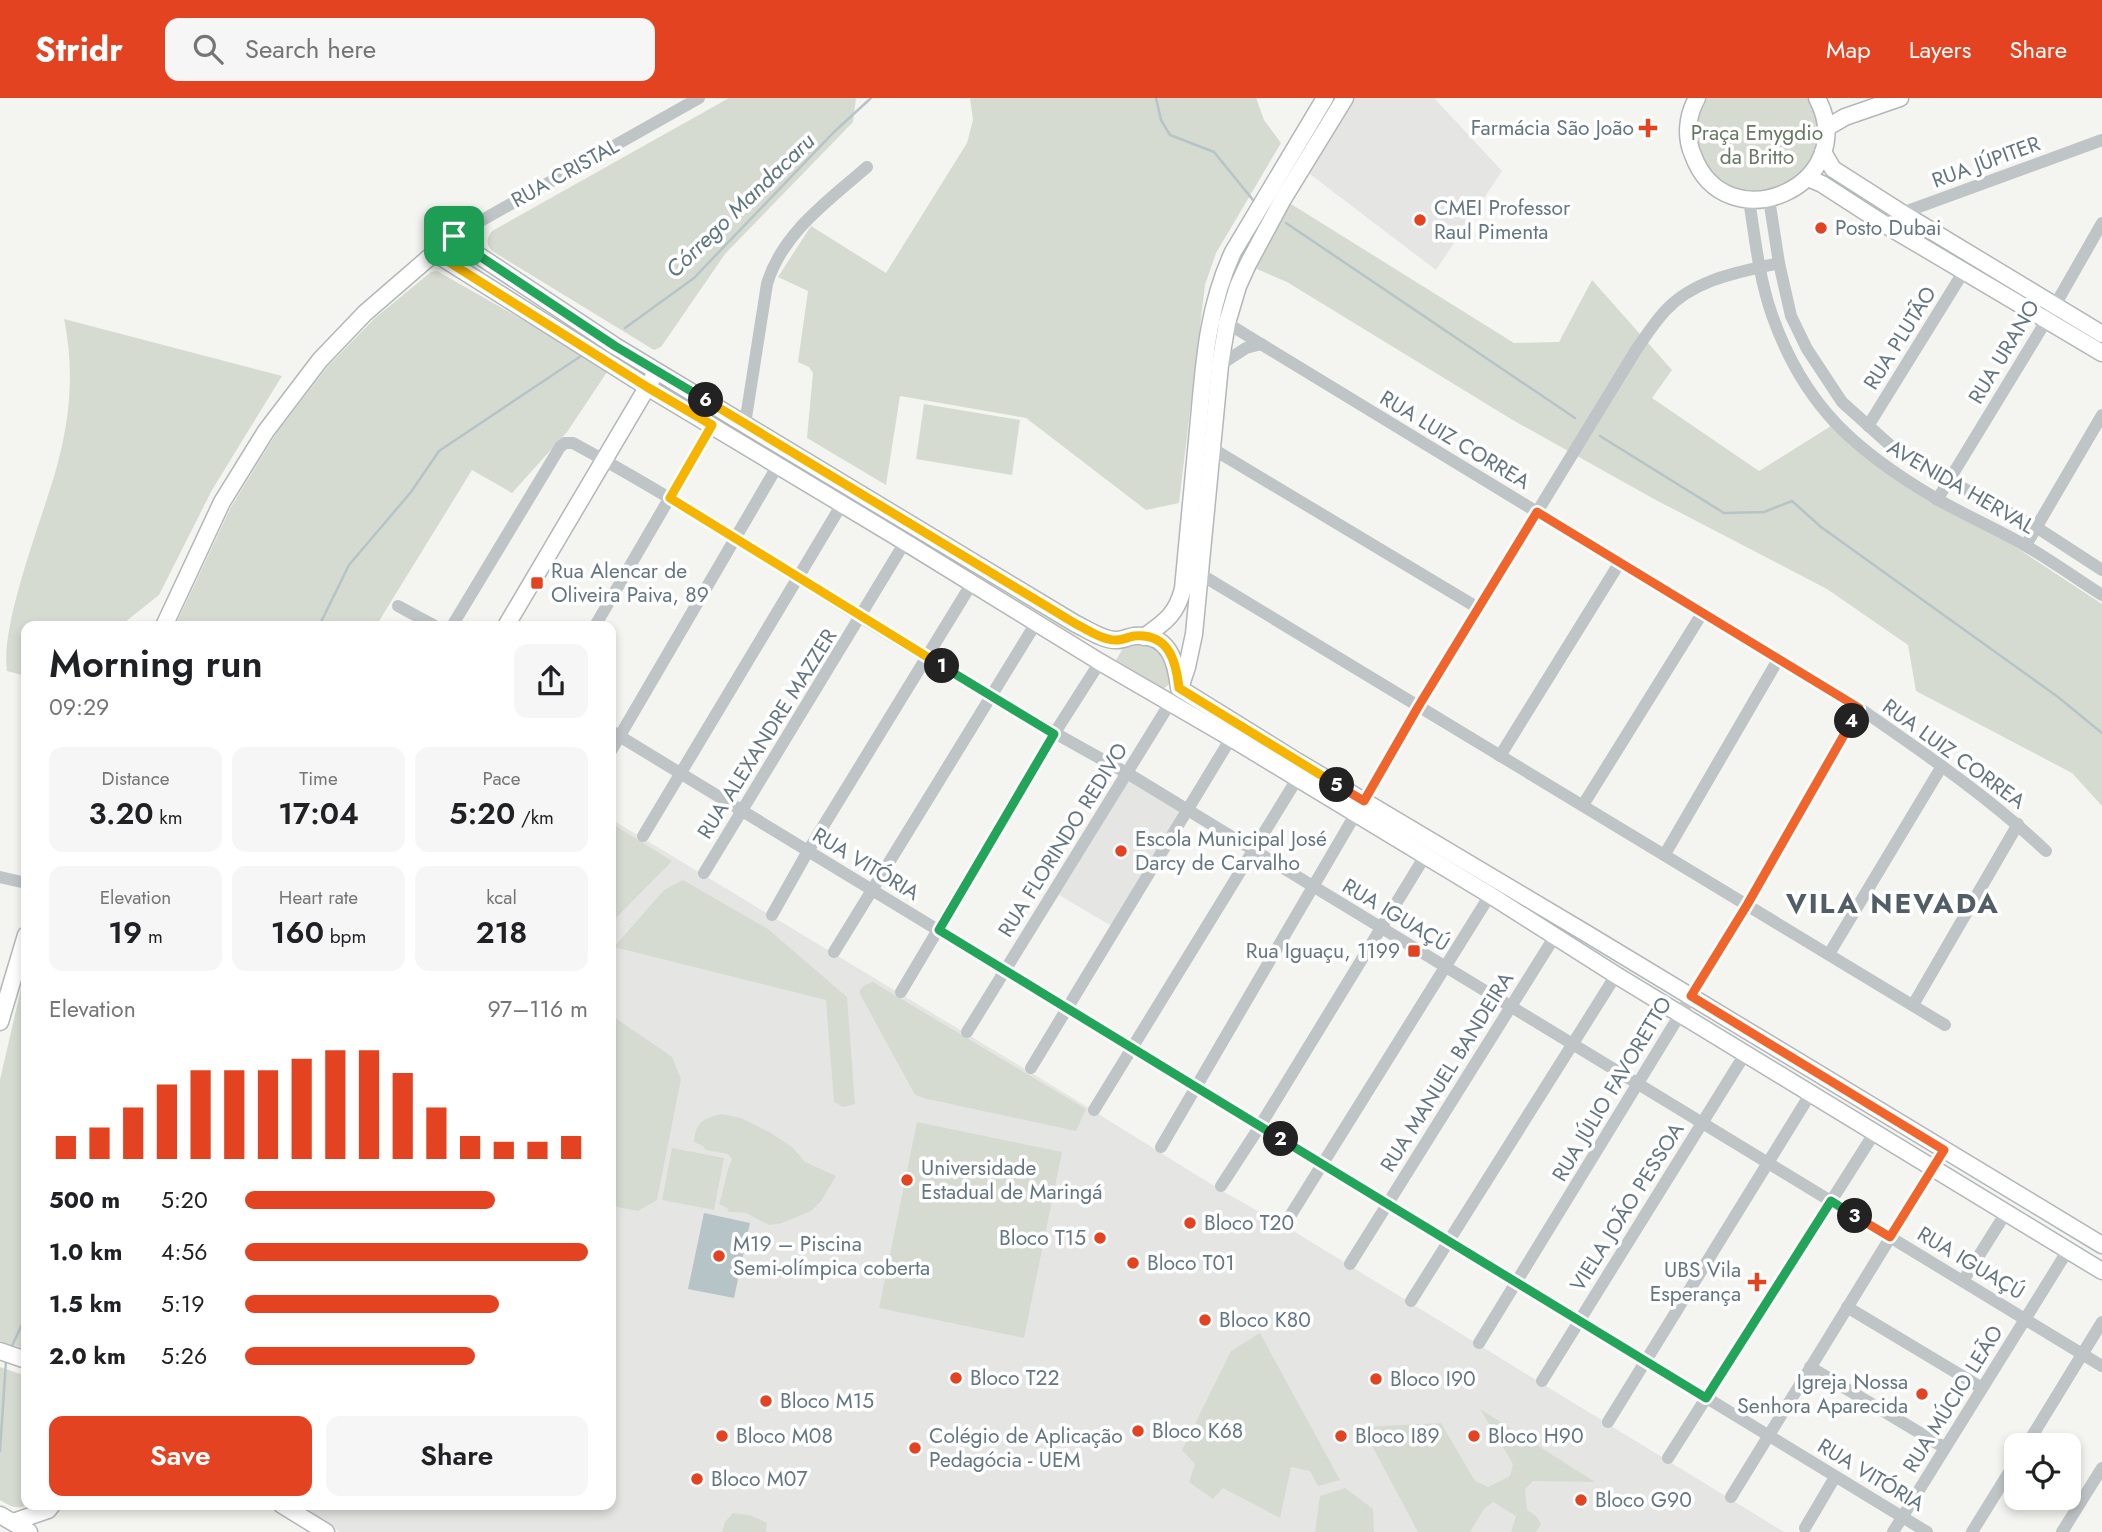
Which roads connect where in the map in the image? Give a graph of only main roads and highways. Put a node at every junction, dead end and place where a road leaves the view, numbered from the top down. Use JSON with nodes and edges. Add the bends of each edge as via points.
{"nodes":[{"id":1,"x":1325,"y":98,"type":"edge"},
{"id":2,"x":1345,"y":98,"type":"edge"},
{"id":3,"x":1817,"y":98,"type":"edge"},
{"id":4,"x":1900,"y":98,"type":"edge"},
{"id":5,"x":1693,"y":99,"type":"edge"},
{"id":6,"x":1826,"y":128,"type":"junction"},
{"id":7,"x":1823,"y":152,"type":"junction"},
{"id":8,"x":1808,"y":178,"type":"junction"},
{"id":9,"x":433,"y":252,"type":"junction"},
{"id":10,"x":2050,"y":314,"type":"junction"},
{"id":11,"x":2102,"y":334,"type":"edge"},
{"id":12,"x":2102,"y":353,"type":"edge"},
{"id":13,"x":657,"y":371,"type":"junction"},
{"id":14,"x":647,"y":387,"type":"junction"},
{"id":15,"x":166,"y":621,"type":"edge"},
{"id":16,"x":509,"y":621,"type":"edge"},
{"id":17,"x":1144,"y":637,"type":"junction"},
{"id":18,"x":1116,"y":641,"type":"junction"},
{"id":19,"x":1100,"y":662,"type":"junction"},
{"id":20,"x":1179,"y":688,"type":"junction"},
{"id":21,"x":1171,"y":703,"type":"junction"},
{"id":22,"x":1360,"y":808,"type":"junction"},
{"id":23,"x":21,"y":951,"type":"edge"},
{"id":24,"x":0,"y":1022,"type":"edge"},
{"id":25,"x":2102,"y":1245,"type":"edge"},
{"id":26,"x":2102,"y":1270,"type":"edge"},
{"id":27,"x":0,"y":1351,"type":"edge"},
{"id":28,"x":21,"y":1358,"type":"edge"},
{"id":29,"x":48,"y":1510,"type":"edge"},
{"id":30,"x":290,"y":1510,"type":"edge"},
{"id":31,"x":4,"y":1522,"type":"edge"},
{"id":32,"x":29,"y":1532,"type":"edge"},
{"id":33,"x":326,"y":1532,"type":"edge"}],
"edges":[{"from":1,"to":17,"type":"main road","via":[[1222,278],[1210,318],[1183,589],[1173,614]]},
{"from":2,"to":20,"type":"main road","via":[[1248,264],[1227,323],[1194,634]]},
{"from":3,"to":6,"type":"main road"},
{"from":4,"to":6,"type":"main road"},
{"from":5,"to":8,"type":"main road","via":[[1688,139],[1695,162],[1720,190],[1749,200],[1769,199],[1793,191]]},
{"from":6,"to":7,"type":"main road"},
{"from":7,"to":8,"type":"main road"},
{"from":7,"to":10,"type":"main road","via":[[1833,169]]},
{"from":8,"to":10,"type":"main road","via":[[1964,271]]},
{"from":9,"to":13,"type":"main road","name":"RUA CRISTAL","via":[[454,236]]},
{"from":9,"to":14,"type":"main road"},
{"from":9,"to":15,"type":"main road","name":"RUA CRISTAL","via":[[320,360],[266,431],[222,502]]},
{"from":10,"to":11,"type":"main road"},
{"from":10,"to":12,"type":"main road"},
{"from":13,"to":14,"type":"main road"},
{"from":13,"to":18,"type":"main road","via":[[1076,624]]},
{"from":14,"to":16,"type":"main road"},
{"from":14,"to":19,"type":"main road"},
{"from":17,"to":18,"type":"main road"},
{"from":17,"to":20,"type":"main road","via":[[1169,650]]},
{"from":18,"to":19,"type":"main road"},
{"from":19,"to":21,"type":"main road"},
{"from":20,"to":21,"type":"main road"},
{"from":20,"to":22,"type":"main road"},
{"from":21,"to":22,"type":"main road","via":[[1297,779]]},
{"from":22,"to":25,"type":"main road","via":[[1691,996]]},
{"from":22,"to":26,"type":"main road","via":[[1425,856],[1616,975]]},
{"from":23,"to":24,"type":"main road"},
{"from":27,"to":28,"type":"main road"},
{"from":29,"to":31,"type":"main road"},
{"from":30,"to":33,"type":"main road"},
{"from":31,"to":32,"type":"main road"}]}
